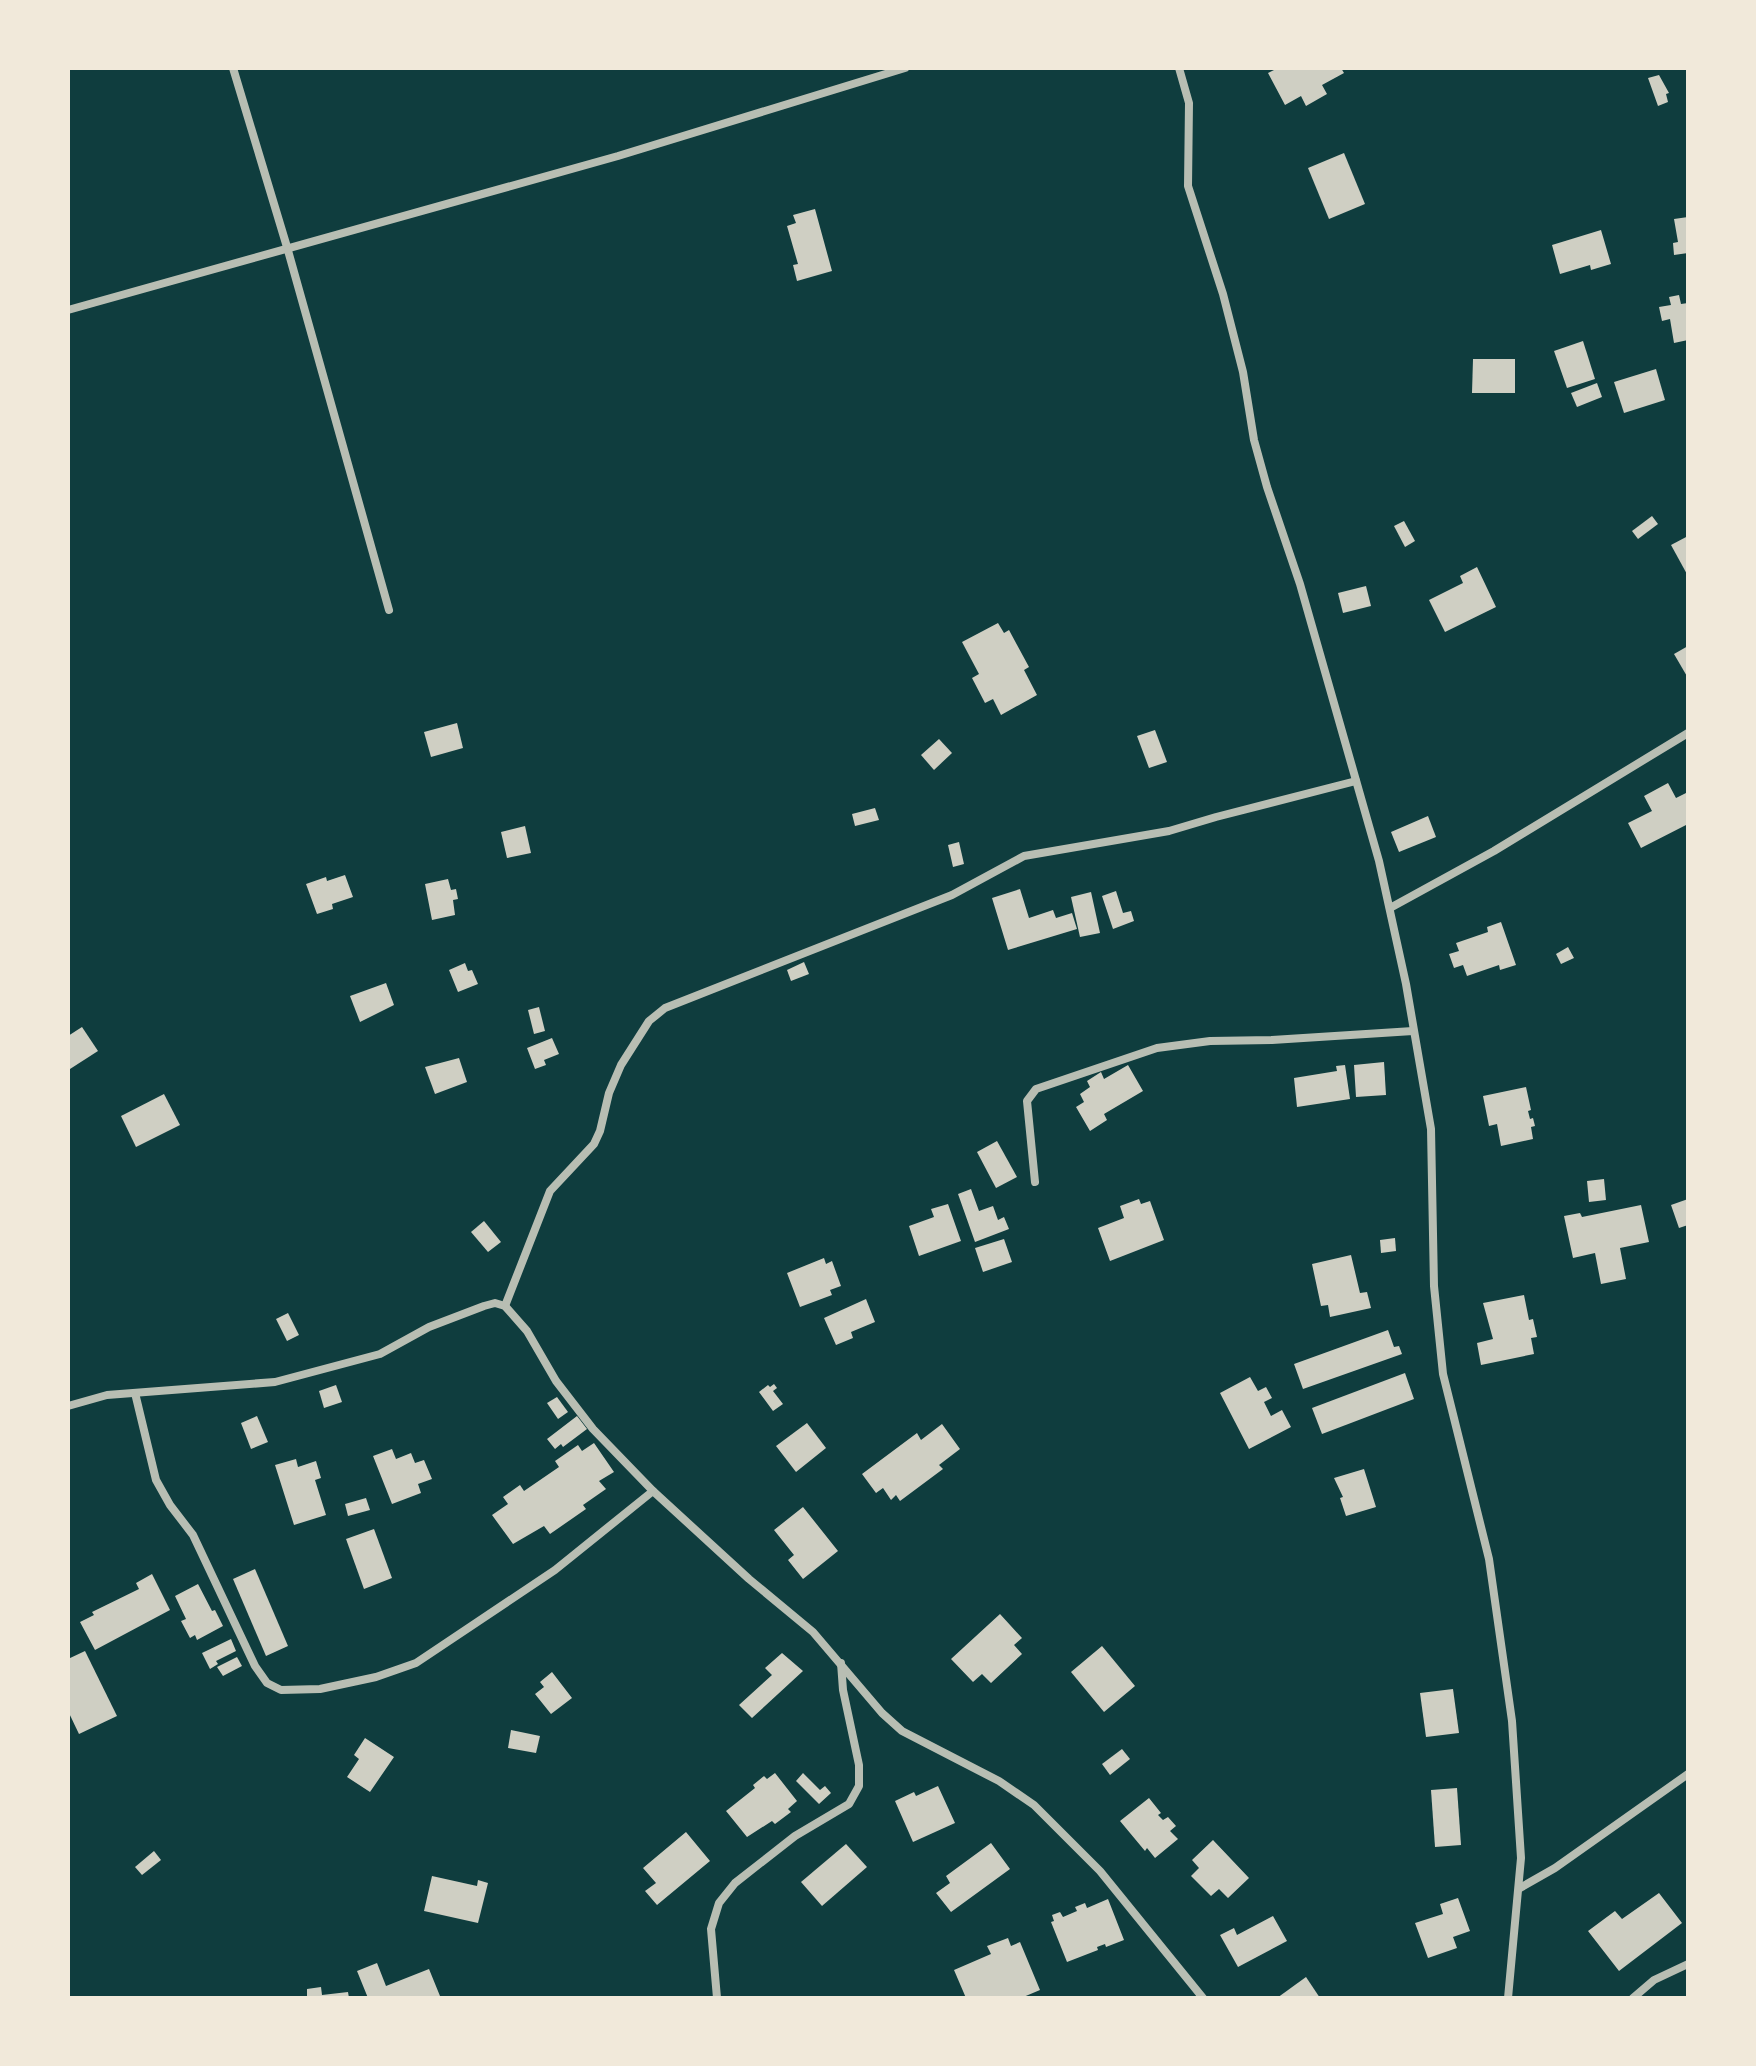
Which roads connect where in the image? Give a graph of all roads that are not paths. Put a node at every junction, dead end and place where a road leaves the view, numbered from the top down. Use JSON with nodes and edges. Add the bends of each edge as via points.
{"nodes":[{"id":1,"x":233,"y":68,"type":"edge"},
{"id":2,"x":905,"y":68,"type":"edge"},
{"id":3,"x":1179,"y":68,"type":"edge"},
{"id":4,"x":287,"y":247,"type":"junction"},
{"id":5,"x":68,"y":310,"type":"edge"},
{"id":6,"x":389,"y":610,"type":"dead end"},
{"id":7,"x":1688,"y":733,"type":"edge"},
{"id":8,"x":1356,"y":781,"type":"junction"},
{"id":9,"x":1390,"y":908,"type":"junction"},
{"id":10,"x":1413,"y":1031,"type":"junction"},
{"id":11,"x":1035,"y":1182,"type":"dead end"},
{"id":12,"x":505,"y":1306,"type":"junction"},
{"id":13,"x":135,"y":1393,"type":"junction"},
{"id":14,"x":68,"y":1406,"type":"edge"},
{"id":15,"x":653,"y":1491,"type":"junction"},
{"id":16,"x":841,"y":1662,"type":"junction"},
{"id":17,"x":1688,"y":1774,"type":"edge"},
{"id":18,"x":1520,"y":1888,"type":"junction"},
{"id":19,"x":1688,"y":1964,"type":"edge"},
{"id":20,"x":717,"y":1998,"type":"edge"},
{"id":21,"x":1203,"y":1998,"type":"edge"},
{"id":22,"x":1508,"y":1998,"type":"edge"},
{"id":23,"x":1633,"y":1998,"type":"edge"}],
"edges":[{"from":1,"to":4,"type":"street"},
{"from":2,"to":4,"type":"street","via":[[618,156]]},
{"from":3,"to":8,"type":"street","via":[[1189,103],[1188,186],[1223,294],[1267,487]]},
{"from":4,"to":5,"type":"street"},
{"from":4,"to":6,"type":"street"},
{"from":7,"to":9,"type":"street"},
{"from":8,"to":9,"type":"street"},
{"from":8,"to":12,"type":"street","via":[[1169,831],[1024,856],[952,895],[665,1008],[649,1021],[621,1065],[594,1144],[550,1191]]},
{"from":9,"to":10,"type":"street"},
{"from":10,"to":11,"type":"street","via":[[1157,1048],[1036,1089],[1027,1101]]},
{"from":10,"to":18,"type":"street","via":[[1431,1129],[1434,1286],[1443,1374],[1489,1559],[1512,1721]]},
{"from":12,"to":13,"type":"street","via":[[484,1306],[380,1354],[275,1382]]},
{"from":12,"to":15,"type":"street","via":[[593,1429]]},
{"from":13,"to":14,"type":"street"},
{"from":13,"to":15,"type":"street","via":[[156,1480],[193,1535],[255,1666],[267,1683],[281,1690],[320,1689],[416,1663],[555,1570]]},
{"from":15,"to":16,"type":"street"},
{"from":16,"to":20,"type":"street","via":[[859,1786],[849,1804],[795,1836],[735,1883],[719,1903],[711,1929]]},
{"from":16,"to":21,"type":"street","via":[[902,1731],[1034,1805],[1100,1871]]},
{"from":17,"to":18,"type":"street"},
{"from":18,"to":22,"type":"street"},
{"from":19,"to":23,"type":"street","via":[[1654,1980]]}]}
